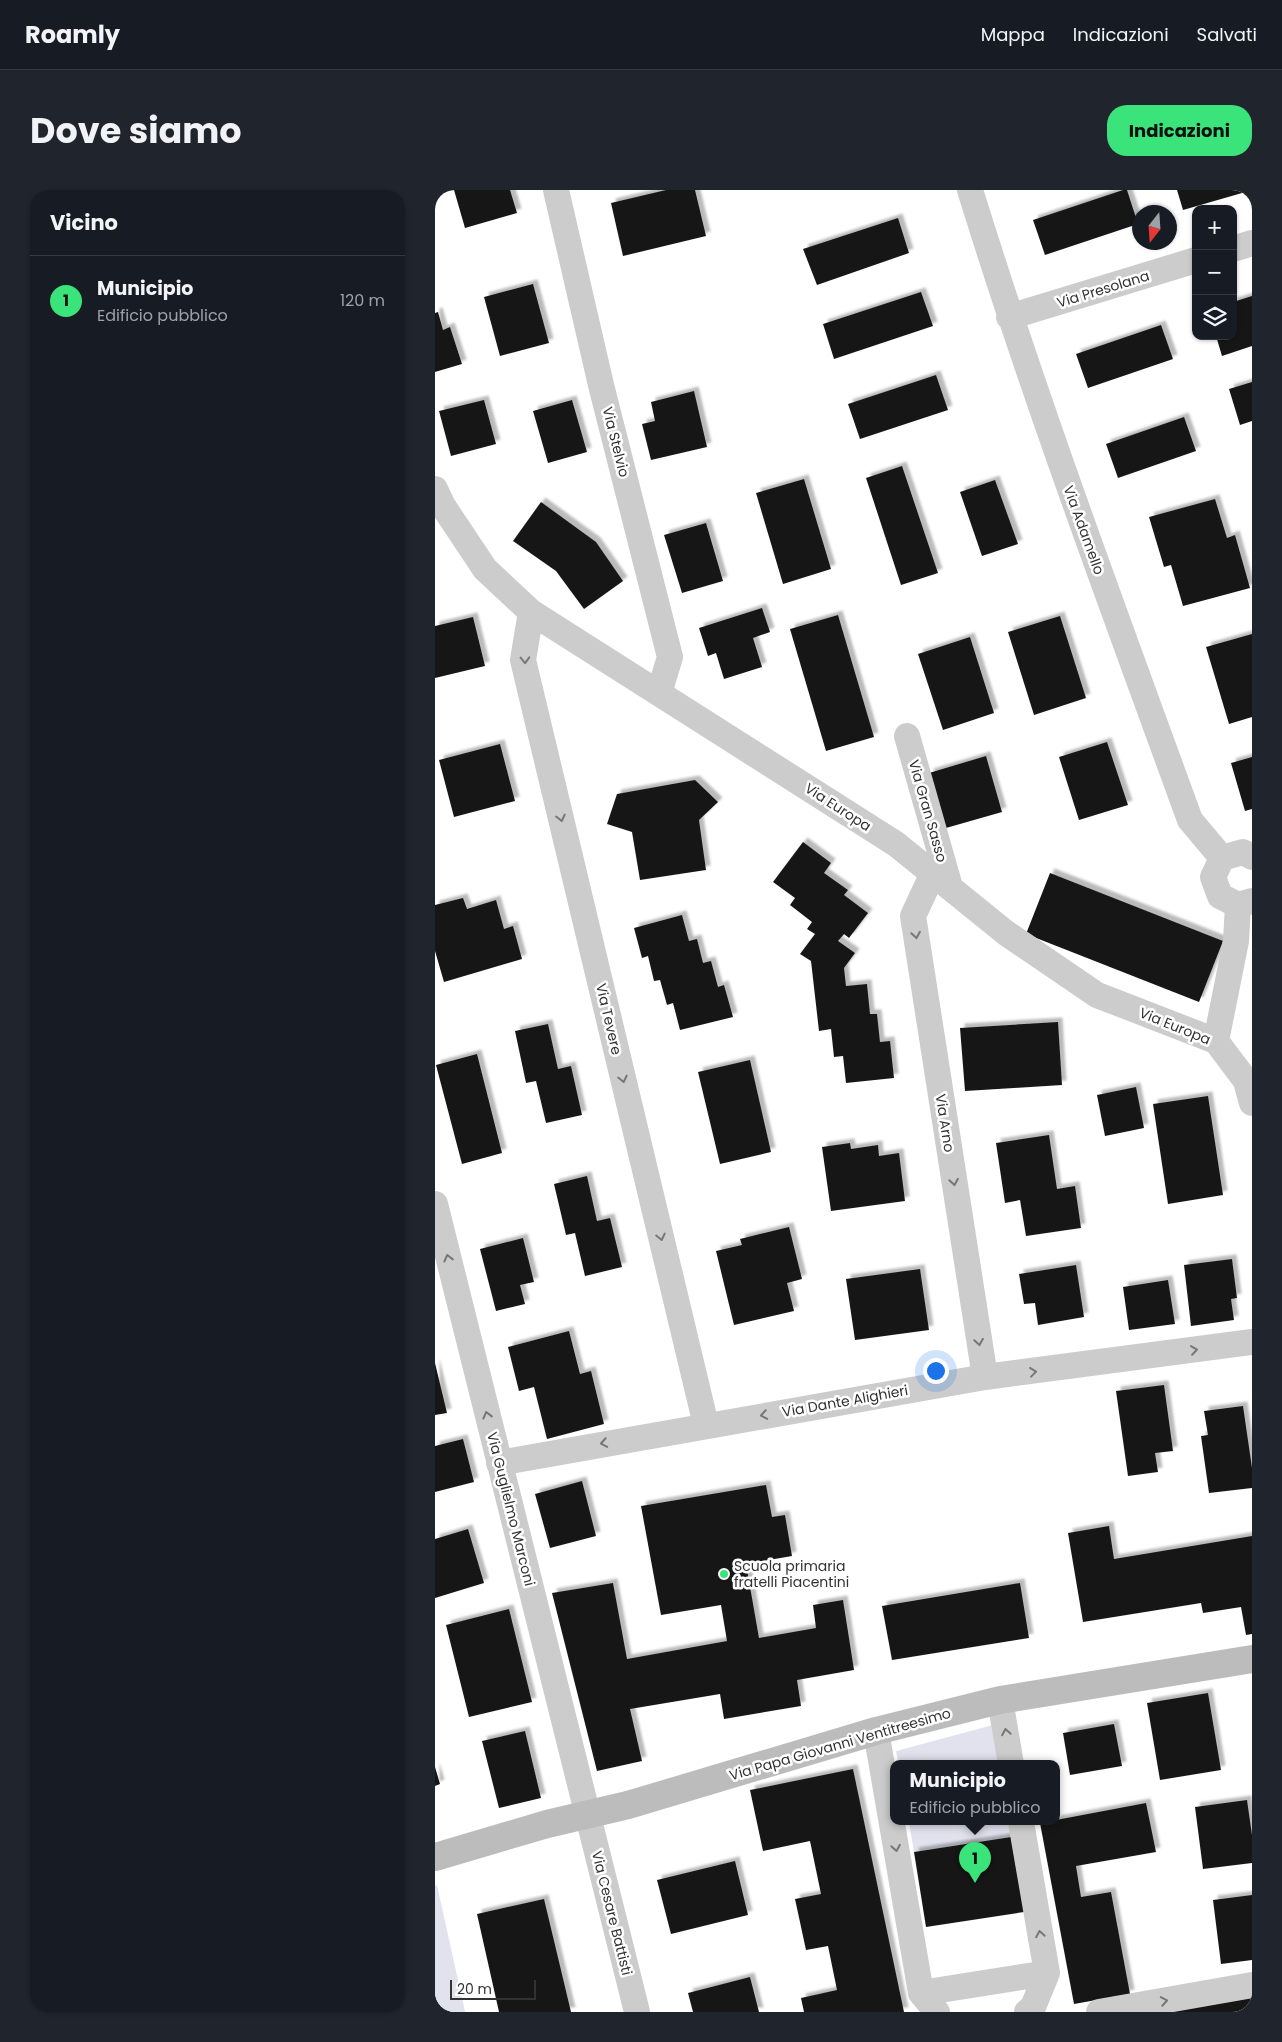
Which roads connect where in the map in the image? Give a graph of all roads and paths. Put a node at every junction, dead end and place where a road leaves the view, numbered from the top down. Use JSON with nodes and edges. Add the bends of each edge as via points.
{"nodes":[{"id":1,"x":557,"y":190,"type":"edge"},
{"id":2,"x":970,"y":190,"type":"edge"},
{"id":3,"x":1252,"y":243,"type":"edge"},
{"id":4,"x":1237,"y":248,"type":"edge"},
{"id":5,"x":1192,"y":261,"type":"edge"},
{"id":6,"x":1009,"y":317,"type":"junction"},
{"id":7,"x":438,"y":501,"type":"edge"},
{"id":8,"x":531,"y":612,"type":"junction"},
{"id":9,"x":659,"y":693,"type":"junction"},
{"id":10,"x":907,"y":736,"type":"dead end"},
{"id":11,"x":1252,"y":857,"type":"edge"},
{"id":12,"x":1222,"y":858,"type":"junction"},
{"id":13,"x":941,"y":880,"type":"junction"},
{"id":14,"x":1245,"y":903,"type":"edge"},
{"id":15,"x":1216,"y":1041,"type":"junction"},
{"id":16,"x":1252,"y":1103,"type":"edge"},
{"id":17,"x":435,"y":1204,"type":"edge"},
{"id":18,"x":1252,"y":1342,"type":"edge"},
{"id":19,"x":985,"y":1377,"type":"junction"},
{"id":20,"x":706,"y":1425,"type":"junction"},
{"id":21,"x":499,"y":1463,"type":"junction"},
{"id":22,"x":1252,"y":1659,"type":"edge"},
{"id":23,"x":1000,"y":1700,"type":"junction"},
{"id":24,"x":876,"y":1731,"type":"junction"},
{"id":25,"x":1010,"y":1760,"type":"edge"},
{"id":26,"x":890,"y":1803,"type":"edge"},
{"id":27,"x":587,"y":1815,"type":"junction"},
{"id":28,"x":894,"y":1825,"type":"edge"},
{"id":29,"x":1022,"y":1825,"type":"edge"},
{"id":30,"x":435,"y":1858,"type":"edge"},
{"id":31,"x":1047,"y":1973,"type":"junction"},
{"id":32,"x":1252,"y":1985,"type":"edge"},
{"id":33,"x":929,"y":2002,"type":"edge"},
{"id":34,"x":1034,"y":2010,"type":"edge"},
{"id":35,"x":637,"y":2012,"type":"edge"},
{"id":36,"x":1099,"y":2012,"type":"edge"}],
"edges":[{"from":1,"to":9,"type":"street","name":"Via Stelvio","via":[[601,385],[670,657]]},
{"from":2,"to":6,"type":"street","name":"Via Adamello"},
{"from":3,"to":4,"type":"street"},
{"from":5,"to":6,"type":"street","name":"Via Presolana"},
{"from":6,"to":12,"type":"street","name":"Via Adamello","via":[[1191,820]]},
{"from":7,"to":8,"type":"street","name":"Via Europa","via":[[485,569]]},
{"from":8,"to":9,"type":"street","name":"Via Europa"},
{"from":8,"to":20,"type":"street","name":"Via Tevere","one_way":true,"via":[[523,660]]},
{"from":9,"to":13,"type":"street","name":"Via Europa","via":[[896,844]]},
{"from":10,"to":13,"type":"street","name":"Via Gran Sasso"},
{"from":11,"to":12,"type":"street","via":[[1243,852]]},
{"from":12,"to":14,"type":"street","via":[[1213,877],[1220,896]]},
{"from":13,"to":15,"type":"street","name":"Via Europa","via":[[1006,934],[1097,995]]},
{"from":13,"to":19,"type":"street","name":"Via Arno","one_way":true,"via":[[913,916]]},
{"from":14,"to":15,"type":"street"},
{"from":15,"to":16,"type":"street","name":"Via Europa","via":[[1246,1081]]},
{"from":21,"to":17,"type":"street","name":"Via Guglielmo Marconi","one_way":true},
{"from":19,"to":18,"type":"street","name":"Via Dante Alighieri","one_way":true},
{"from":19,"to":20,"type":"street","name":"Via Dante Alighieri","one_way":true},
{"from":20,"to":21,"type":"street","name":"Via Dante Alighieri","one_way":true},
{"from":21,"to":27,"type":"street","name":"Via Guglielmo Marconi"},
{"from":22,"to":23,"type":"street","name":"Via Papa Giovanni Ventitreesimo"},
{"from":23,"to":24,"type":"street","name":"Via Papa Giovanni Ventitreesimo"},
{"from":25,"to":23,"type":"street","one_way":true},
{"from":24,"to":26,"type":"street","one_way":true},
{"from":24,"to":27,"type":"street","name":"Via Papa Giovanni Ventitreesimo"},
{"from":27,"to":30,"type":"street","name":"Via Papa Giovanni Ventitreesimo"},
{"from":27,"to":35,"type":"street","name":"Via Cesare Battisti"},
{"from":28,"to":33,"type":"street","one_way":true},
{"from":31,"to":29,"type":"street","one_way":true},
{"from":31,"to":33,"type":"street"},
{"from":31,"to":34,"type":"street"},
{"from":36,"to":32,"type":"street","one_way":true}]}
